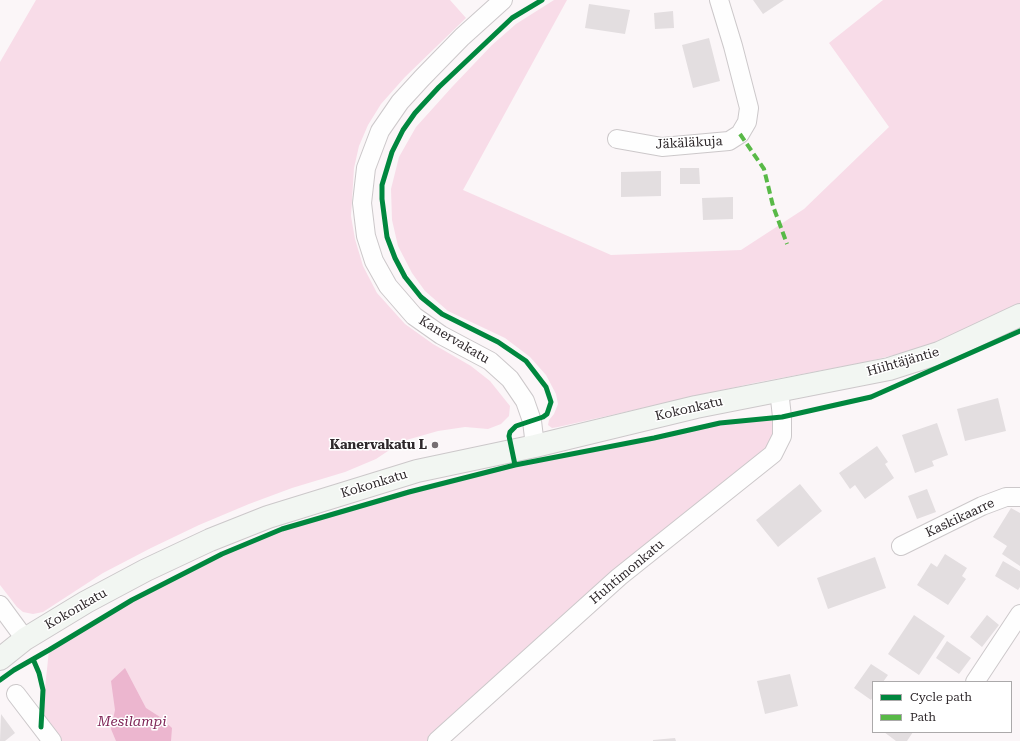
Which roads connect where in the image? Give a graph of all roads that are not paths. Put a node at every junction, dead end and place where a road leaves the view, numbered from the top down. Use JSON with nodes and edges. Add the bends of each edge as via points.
{"nodes":[{"id":1,"x":503,"y":0,"type":"edge"},
{"id":2,"x":719,"y":0,"type":"edge"},
{"id":3,"x":617,"y":139,"type":"dead end"},
{"id":4,"x":1020,"y":315,"type":"edge"},
{"id":5,"x":779,"y":390,"type":"junction"},
{"id":6,"x":535,"y":446,"type":"junction"},
{"id":7,"x":1020,"y":497,"type":"edge"},
{"id":8,"x":901,"y":546,"type":"dead end"},
{"id":9,"x":0,"y":605,"type":"edge"},
{"id":10,"x":1020,"y":614,"type":"edge"},
{"id":11,"x":25,"y":639,"type":"junction"},
{"id":12,"x":0,"y":659,"type":"edge"},
{"id":13,"x":976,"y":681,"type":"edge"},
{"id":14,"x":16,"y":694,"type":"dead end"},
{"id":15,"x":52,"y":741,"type":"edge"},
{"id":16,"x":437,"y":741,"type":"edge"}],
"edges":[{"from":1,"to":6,"type":"street","name":"Kanervakatu","via":[[462,37],[400,102],[380,131],[366,168],[362,203],[368,243],[374,261],[388,286],[414,316],[441,335],[490,362],[510,379],[525,402],[532,420]]},
{"from":2,"to":3,"type":"street","name":"Jäkäläkuja","via":[[748,108],[747,122],[740,134],[729,141],[662,147]]},
{"from":4,"to":5,"type":"street","name":"Hiihtäjäntie","via":[[939,353],[896,367]]},
{"from":5,"to":6,"type":"street","name":"Kokonkatu"},
{"from":5,"to":16,"type":"street","name":"Huhtimonkatu","via":[[782,436],[773,454],[619,577]]},
{"from":6,"to":11,"type":"street","name":"Kokonkatu","via":[[417,471],[268,517],[210,540],[146,570]]},
{"from":7,"to":8,"type":"street","name":"Kaskikaarre","via":[[1006,497],[982,506]]},
{"from":9,"to":11,"type":"street"},
{"from":10,"to":13,"type":"street"},
{"from":11,"to":12,"type":"street","name":"Kokonkatu"},
{"from":14,"to":15,"type":"street"}]}
